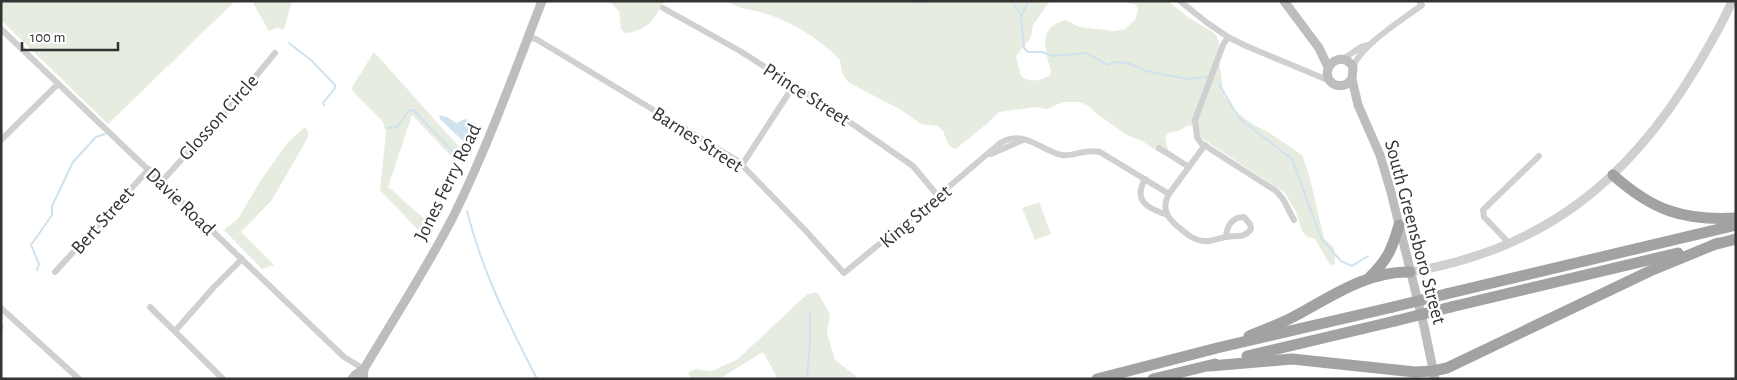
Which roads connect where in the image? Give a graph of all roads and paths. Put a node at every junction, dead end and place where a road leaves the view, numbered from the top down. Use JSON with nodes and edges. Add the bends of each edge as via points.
{"nodes":[{"id":1,"x":542,"y":1,"type":"edge"},
{"id":2,"x":1180,"y":1,"type":"edge"},
{"id":3,"x":1284,"y":1,"type":"edge"},
{"id":4,"x":1732,"y":1,"type":"edge"},
{"id":5,"x":1420,"y":3,"type":"edge"},
{"id":6,"x":663,"y":8,"type":"dead end"},
{"id":7,"x":1,"y":29,"type":"edge"},
{"id":8,"x":1228,"y":37,"type":"junction"},
{"id":9,"x":528,"y":38,"type":"junction"},
{"id":10,"x":1369,"y":45,"type":"junction"},
{"id":11,"x":1319,"y":48,"type":"junction"},
{"id":12,"x":275,"y":53,"type":"dead end"},
{"id":13,"x":1342,"y":59,"type":"junction"},
{"id":14,"x":1328,"y":68,"type":"junction"},
{"id":15,"x":1353,"y":68,"type":"junction"},
{"id":16,"x":1316,"y":74,"type":"junction"},
{"id":17,"x":1352,"y":78,"type":"junction"},
{"id":18,"x":1330,"y":82,"type":"junction"},
{"id":19,"x":58,"y":84,"type":"junction"},
{"id":20,"x":794,"y":85,"type":"junction"},
{"id":21,"x":1340,"y":86,"type":"junction"},
{"id":22,"x":1358,"y":105,"type":"junction"},
{"id":23,"x":1,"y":140,"type":"edge"},
{"id":24,"x":1204,"y":145,"type":"junction"},
{"id":25,"x":1160,"y":148,"type":"dead end"},
{"id":26,"x":1539,"y":156,"type":"dead end"},
{"id":27,"x":742,"y":165,"type":"junction"},
{"id":28,"x":1189,"y":167,"type":"junction"},
{"id":29,"x":149,"y":169,"type":"junction"},
{"id":30,"x":1612,"y":176,"type":"junction"},
{"id":31,"x":1145,"y":179,"type":"junction"},
{"id":32,"x":162,"y":181,"type":"junction"},
{"id":33,"x":1169,"y":194,"type":"junction"},
{"id":34,"x":938,"y":196,"type":"junction"},
{"id":35,"x":1167,"y":215,"type":"junction"},
{"id":36,"x":1736,"y":218,"type":"edge"},
{"id":37,"x":1294,"y":220,"type":"dead end"},
{"id":38,"x":1399,"y":225,"type":"junction"},
{"id":39,"x":1736,"y":225,"type":"edge"},
{"id":40,"x":1226,"y":237,"type":"dead end"},
{"id":41,"x":1736,"y":239,"type":"edge"},
{"id":42,"x":1718,"y":243,"type":"junction"},
{"id":43,"x":1510,"y":244,"type":"junction"},
{"id":44,"x":242,"y":259,"type":"junction"},
{"id":45,"x":55,"y":272,"type":"dead end"},
{"id":46,"x":1410,"y":272,"type":"junction"},
{"id":47,"x":844,"y":273,"type":"joint"},
{"id":48,"x":1369,"y":278,"type":"junction"},
{"id":49,"x":150,"y":307,"type":"dead end"},
{"id":50,"x":2,"y":310,"type":"edge"},
{"id":51,"x":175,"y":331,"type":"junction"},
{"id":52,"x":1217,"y":348,"type":"junction"},
{"id":53,"x":1210,"y":366,"type":"junction"},
{"id":54,"x":363,"y":374,"type":"edge"},
{"id":55,"x":1434,"y":375,"type":"edge"},
{"id":56,"x":1106,"y":377,"type":"edge"},
{"id":57,"x":79,"y":379,"type":"edge"},
{"id":58,"x":223,"y":379,"type":"edge"},
{"id":59,"x":352,"y":379,"type":"edge"},
{"id":60,"x":1097,"y":379,"type":"edge"},
{"id":61,"x":1153,"y":379,"type":"edge"}],
"edges":[{"from":1,"to":9,"type":"main road","name":"Jones Ferry Road"},
{"from":2,"to":8,"type":"street"},
{"from":3,"to":11,"type":"main road"},
{"from":4,"to":30,"type":"street","via":[[1677,99]]},
{"from":5,"to":10,"type":"street"},
{"from":6,"to":20,"type":"street","name":"Prince Street"},
{"from":7,"to":19,"type":"street","name":"Davie Road"},
{"from":8,"to":16,"type":"street"},
{"from":8,"to":24,"type":"street","via":[[1195,120],[1197,137]]},
{"from":9,"to":27,"type":"street","name":"Barnes Street","via":[[541,42],[716,146]]},
{"from":9,"to":54,"type":"main road","name":"Jones Ferry Road","via":[[487,144],[453,216]]},
{"from":10,"to":13,"type":"street"},
{"from":10,"to":15,"type":"street","via":[[1356,59]]},
{"from":11,"to":13,"type":"main road"},
{"from":11,"to":14,"type":"main road"},
{"from":12,"to":32,"type":"street","name":"Glosson Circle"},
{"from":13,"to":14,"type":"main road","via":[[1333,61]]},
{"from":13,"to":15,"type":"main road"},
{"from":14,"to":16,"type":"street"},
{"from":14,"to":18,"type":"main road"},
{"from":15,"to":17,"type":"main road"},
{"from":16,"to":18,"type":"street"},
{"from":17,"to":21,"type":"main road"},
{"from":17,"to":22,"type":"main road","name":"South Greensboro Street"},
{"from":18,"to":21,"type":"main road"},
{"from":19,"to":23,"type":"street"},
{"from":19,"to":29,"type":"street","name":"Davie Road"},
{"from":20,"to":27,"type":"street"},
{"from":20,"to":34,"type":"street","name":"Prince Street","via":[[913,166]]},
{"from":21,"to":22,"type":"main road","name":"South Greensboro Street"},
{"from":22,"to":38,"type":"main road","name":"South Greensboro Street","via":[[1380,155]]},
{"from":24,"to":28,"type":"street"},
{"from":24,"to":37,"type":"street","via":[[1276,191]]},
{"from":25,"to":28,"type":"street"},
{"from":26,"to":43,"type":"street","via":[[1483,210],[1484,217]]},
{"from":27,"to":47,"type":"street","name":"Barnes Street"},
{"from":28,"to":33,"type":"street"},
{"from":29,"to":32,"type":"street","name":"Davie Road"},
{"from":29,"to":45,"type":"street","name":"Bert Street"},
{"from":30,"to":36,"type":"highway","via":[[1631,192],[1662,209],[1700,218]]},
{"from":30,"to":43,"type":"street","via":[[1576,206]]},
{"from":31,"to":33,"type":"street"},
{"from":31,"to":34,"type":"street","name":"King Street","via":[[1100,152],[1088,150],[1062,155],[1024,140],[984,157]]},
{"from":31,"to":35,"type":"street","via":[[1140,195],[1142,202]]},
{"from":32,"to":44,"type":"street","name":"Davie Road"},
{"from":33,"to":35,"type":"street","via":[[1165,205]]},
{"from":34,"to":47,"type":"street","name":"King Street"},
{"from":35,"to":40,"type":"street","via":[[1193,238],[1212,241]]},
{"from":38,"to":46,"type":"main road","name":"South Greensboro Street"},
{"from":38,"to":48,"type":"highway","via":[[1392,248]]},
{"from":39,"to":52,"type":"highway","bridge":true},
{"from":41,"to":42,"type":"highway"},
{"from":42,"to":53,"type":"highway","bridge":true},
{"from":42,"to":55,"type":"highway","via":[[1642,275]]},
{"from":43,"to":46,"type":"street","via":[[1436,268]]},
{"from":44,"to":51,"type":"street"},
{"from":44,"to":54,"type":"street","name":"Davie Road"},
{"from":46,"to":48,"type":"highway","via":[[1390,272]]},
{"from":46,"to":55,"type":"main road","name":"South Greensboro Street"},
{"from":48,"to":52,"type":"highway","via":[[1279,323]]},
{"from":49,"to":51,"type":"street"},
{"from":50,"to":57,"type":"street"},
{"from":51,"to":58,"type":"street"},
{"from":52,"to":56,"type":"highway"},
{"from":53,"to":55,"type":"highway","via":[[1292,359]]},
{"from":53,"to":61,"type":"highway"},
{"from":54,"to":59,"type":"main road","name":"Jones Ferry Road"},
{"from":56,"to":60,"type":"highway"}]}
